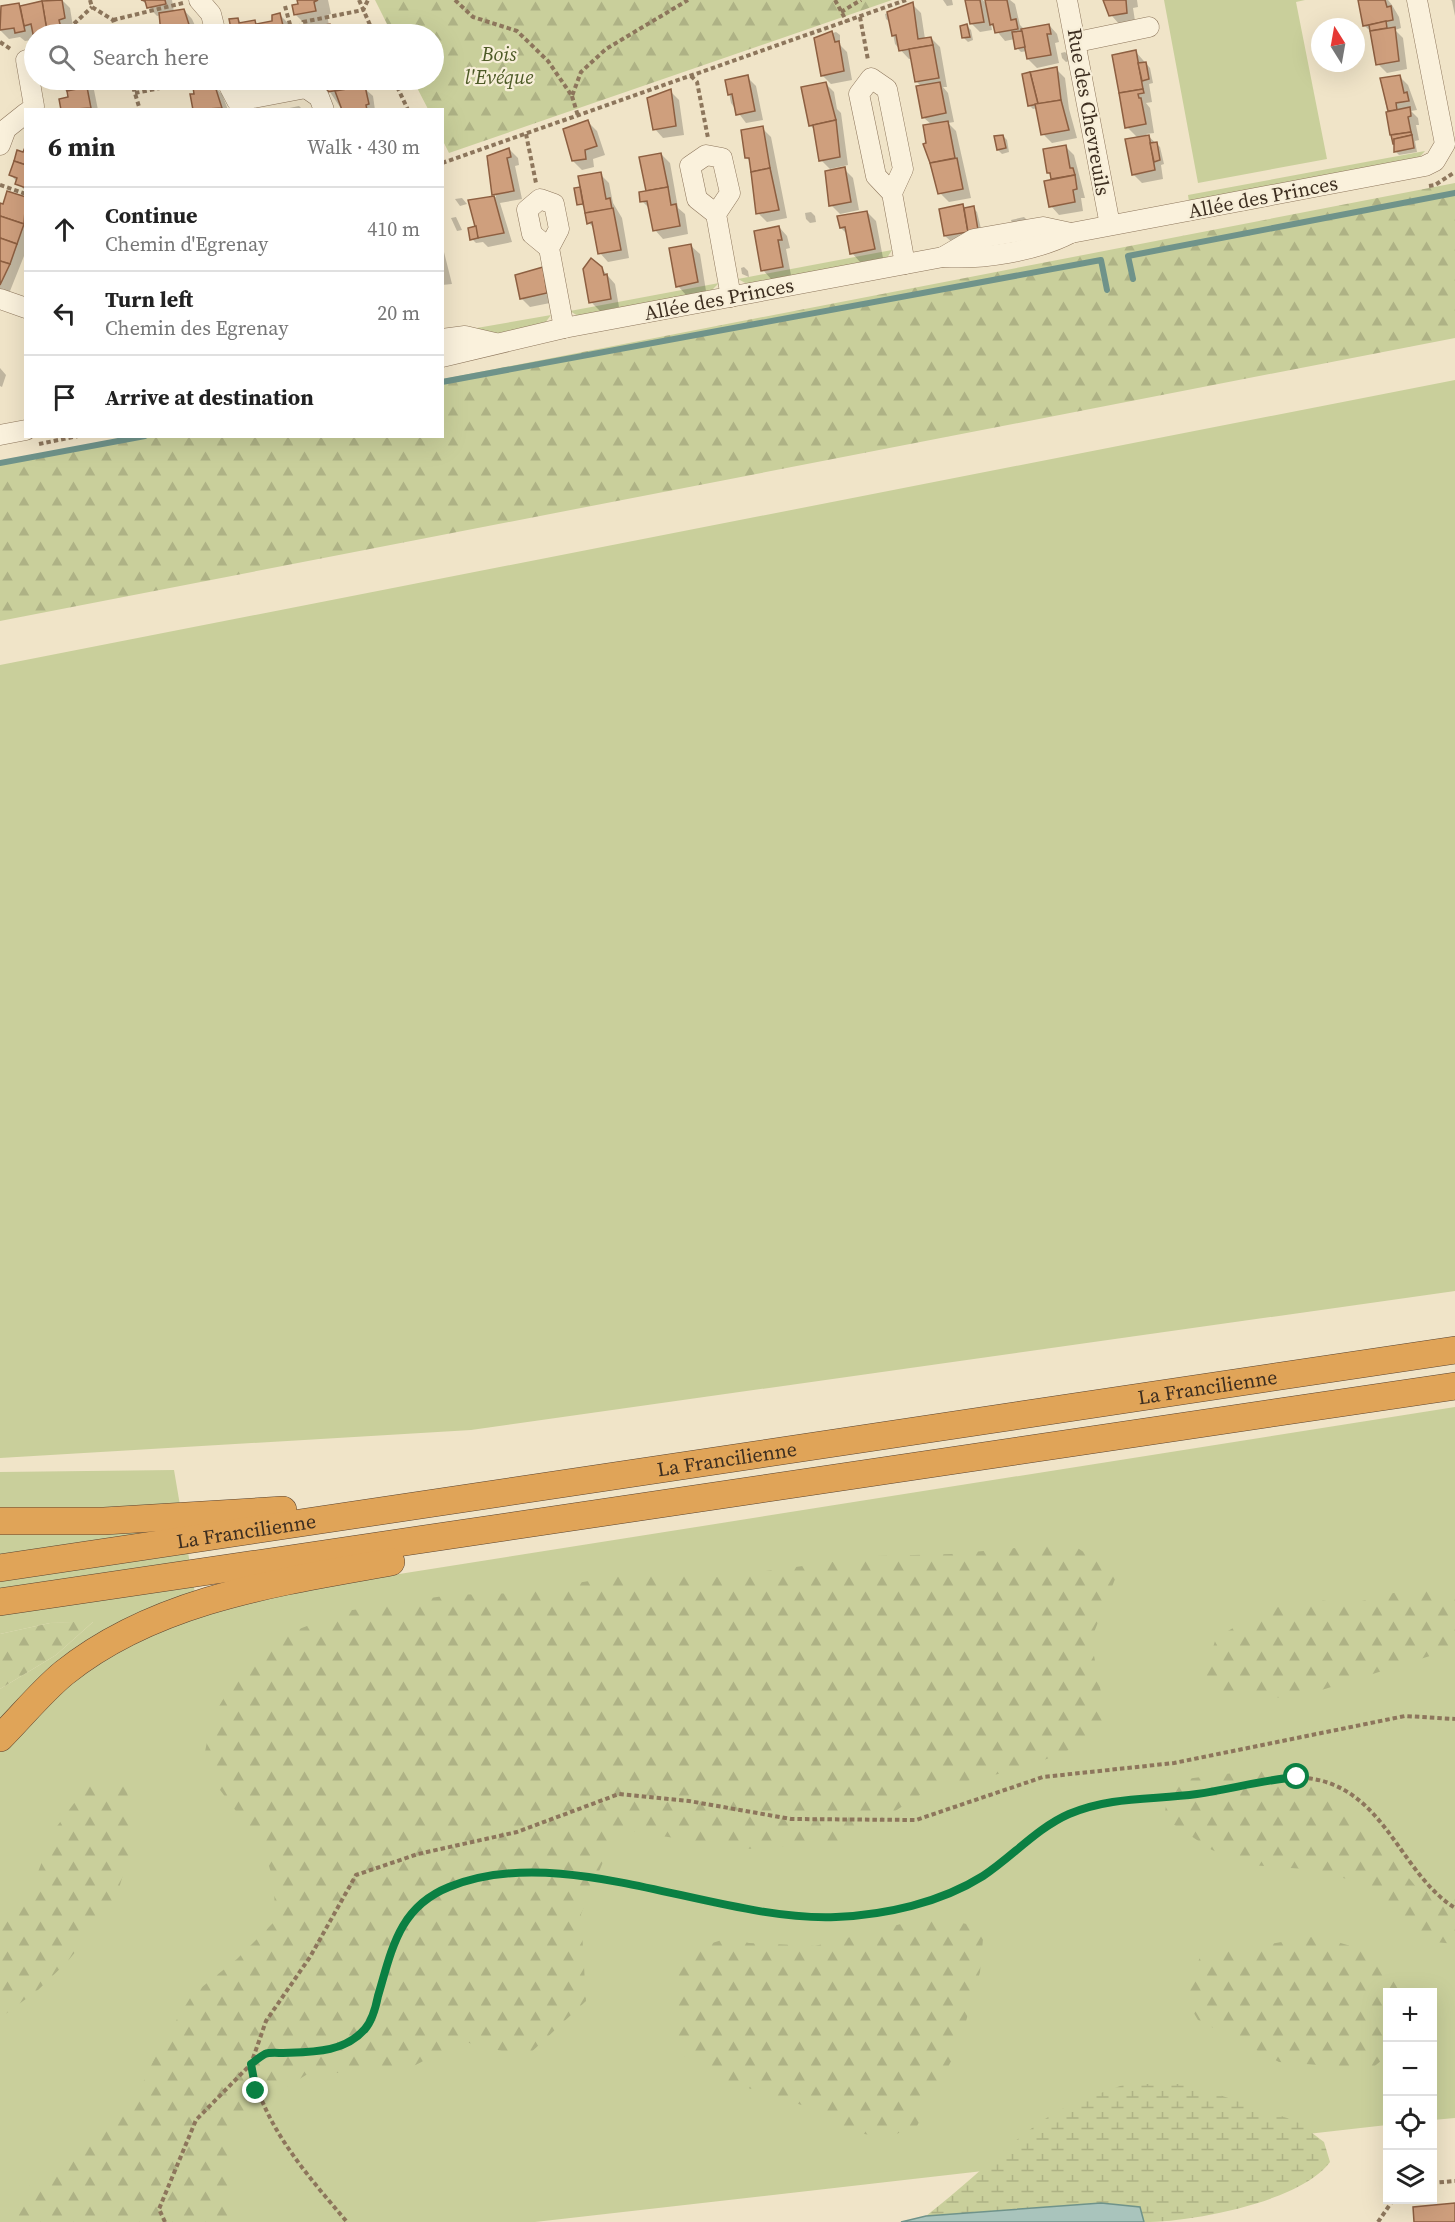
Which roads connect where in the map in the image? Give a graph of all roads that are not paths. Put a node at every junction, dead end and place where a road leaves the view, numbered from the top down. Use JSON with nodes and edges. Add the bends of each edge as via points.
{"nodes":[{"id":1,"x":197,"y":0,"type":"edge"},
{"id":2,"x":1067,"y":0,"type":"edge"},
{"id":3,"x":1417,"y":0,"type":"edge"},
{"id":4,"x":214,"y":24,"type":"edge"},
{"id":5,"x":1149,"y":27,"type":"dead end"},
{"id":6,"x":1077,"y":42,"type":"junction"},
{"id":7,"x":31,"y":90,"type":"edge"},
{"id":8,"x":229,"y":90,"type":"edge"},
{"id":9,"x":285,"y":90,"type":"edge"},
{"id":10,"x":311,"y":90,"type":"edge"},
{"id":11,"x":236,"y":105,"type":"edge"},
{"id":12,"x":32,"y":108,"type":"edge"},
{"id":13,"x":323,"y":108,"type":"edge"},
{"id":14,"x":24,"y":115,"type":"edge"},
{"id":15,"x":0,"y":145,"type":"edge"},
{"id":16,"x":892,"y":193,"type":"junction"},
{"id":17,"x":717,"y":214,"type":"junction"},
{"id":18,"x":1110,"y":225,"type":"junction"},
{"id":19,"x":549,"y":248,"type":"junction"},
{"id":20,"x":905,"y":264,"type":"junction"},
{"id":21,"x":731,"y":297,"type":"junction"},
{"id":22,"x":0,"y":299,"type":"edge"},
{"id":23,"x":24,"y":307,"type":"edge"},
{"id":24,"x":564,"y":328,"type":"junction"},
{"id":25,"x":444,"y":339,"type":"edge"},
{"id":26,"x":495,"y":343,"type":"junction"},
{"id":27,"x":444,"y":357,"type":"edge"},
{"id":28,"x":24,"y":430,"type":"edge"},
{"id":29,"x":0,"y":435,"type":"edge"},
{"id":30,"x":1455,"y":1350,"type":"edge"},
{"id":31,"x":1455,"y":1386,"type":"edge"},
{"id":32,"x":330,"y":1520,"type":"junction"},
{"id":33,"x":0,"y":1521,"type":"edge"},
{"id":34,"x":471,"y":1533,"type":"junction"},
{"id":35,"x":0,"y":1568,"type":"edge"},
{"id":36,"x":0,"y":1602,"type":"edge"},
{"id":37,"x":0,"y":1738,"type":"edge"}],
"edges":[{"from":1,"to":4,"type":"street","via":[[211,14]]},
{"from":2,"to":6,"type":"street","name":"Rue des Chevreuils"},
{"from":3,"to":18,"type":"street","name":"Allée des Princes","via":[[1445,144],[1435,161]]},
{"from":5,"to":6,"type":"street"},
{"from":6,"to":18,"type":"street","name":"Rue des Chevreuils"},
{"from":7,"to":12,"type":"street"},
{"from":8,"to":11,"type":"street"},
{"from":9,"to":11,"type":"street"},
{"from":10,"to":13,"type":"street"},
{"from":14,"to":15,"type":"street","via":[[6,129]]},
{"from":16,"to":16,"type":"street","via":[[903,169],[887,89],[872,78],[860,94],[876,176]]},
{"from":16,"to":20,"type":"street"},
{"from":17,"to":17,"type":"street","via":[[697,199],[690,166],[706,155],[722,158],[730,193]]},
{"from":17,"to":21,"type":"street"},
{"from":18,"to":20,"type":"street","name":"Allée des Princes","via":[[1071,233],[1043,227],[974,239],[944,257]]},
{"from":19,"to":19,"type":"street","via":[[532,234],[527,210],[540,199],[554,204],[559,230]]},
{"from":19,"to":24,"type":"street"},
{"from":20,"to":21,"type":"street","name":"Allée des Princes"},
{"from":21,"to":24,"type":"street","name":"Allée des Princes"},
{"from":22,"to":23,"type":"street"},
{"from":24,"to":26,"type":"street","name":"Allée des Princes"},
{"from":25,"to":26,"type":"street","name":"Allée des Princes","via":[[465,336]]},
{"from":26,"to":27,"type":"street","name":"Allée des Princes","via":[[482,350]]},
{"from":28,"to":29,"type":"street"},
{"from":30,"to":32,"type":"highway","name":"La Francilienne"},
{"from":31,"to":34,"type":"highway","name":"La Francilienne"},
{"from":32,"to":33,"type":"highway","via":[[291,1509],[104,1521]]},
{"from":32,"to":35,"type":"highway","name":"La Francilienne"},
{"from":34,"to":36,"type":"highway","name":"La Francilienne"},
{"from":34,"to":37,"type":"highway","via":[[446,1552],[255,1589],[192,1606],[126,1634],[64,1673]]}]}
